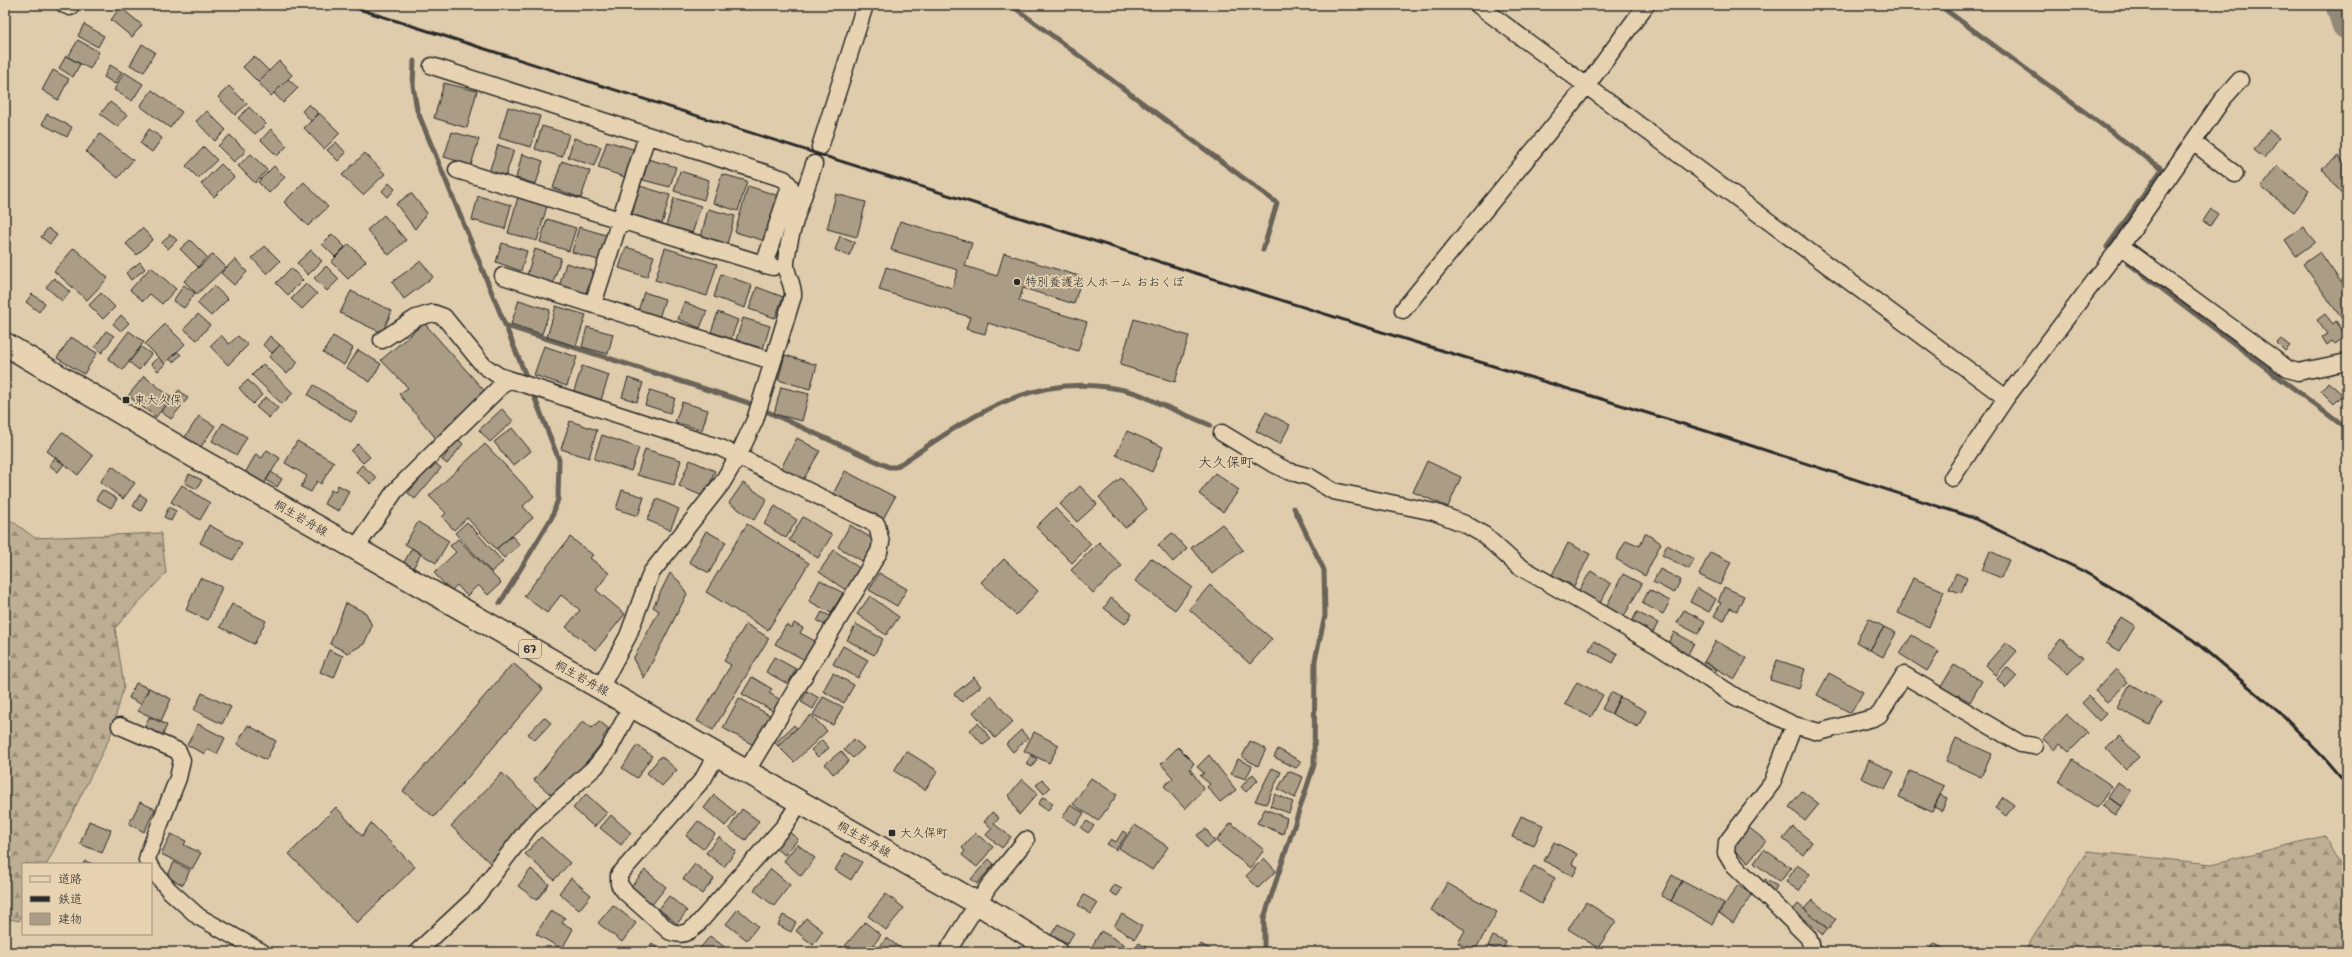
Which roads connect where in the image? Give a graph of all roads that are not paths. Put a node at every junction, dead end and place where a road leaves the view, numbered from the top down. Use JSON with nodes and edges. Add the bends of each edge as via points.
{"nodes":[{"id":1,"x":865,"y":5,"type":"edge"},
{"id":2,"x":1478,"y":5,"type":"edge"},
{"id":3,"x":1646,"y":5,"type":"edge"},
{"id":4,"x":432,"y":66,"type":"dead end"},
{"id":5,"x":2240,"y":80,"type":"dead end"},
{"id":6,"x":1587,"y":85,"type":"junction"},
{"id":7,"x":646,"y":136,"type":"junction"},
{"id":8,"x":2193,"y":142,"type":"junction"},
{"id":9,"x":820,"y":147,"type":"dead end"},
{"id":10,"x":814,"y":164,"type":"dead end"},
{"id":11,"x":457,"y":170,"type":"dead end"},
{"id":12,"x":2235,"y":174,"type":"dead end"},
{"id":13,"x":621,"y":219,"type":"junction"},
{"id":14,"x":2121,"y":246,"type":"junction"},
{"id":15,"x":764,"y":265,"type":"junction"},
{"id":16,"x":786,"y":265,"type":"junction"},
{"id":17,"x":503,"y":276,"type":"dead end"},
{"id":18,"x":593,"y":304,"type":"junction"},
{"id":19,"x":1403,"y":310,"type":"dead end"},
{"id":20,"x":382,"y":340,"type":"dead end"},
{"id":21,"x":5,"y":344,"type":"edge"},
{"id":22,"x":772,"y":361,"type":"junction"},
{"id":23,"x":2347,"y":362,"type":"edge"},
{"id":24,"x":508,"y":379,"type":"junction"},
{"id":25,"x":2006,"y":398,"type":"junction"},
{"id":26,"x":1222,"y":433,"type":"dead end"},
{"id":27,"x":738,"y":456,"type":"junction"},
{"id":28,"x":1952,"y":478,"type":"dead end"},
{"id":29,"x":355,"y":549,"type":"junction"},
{"id":30,"x":600,"y":688,"type":"junction"},
{"id":31,"x":632,"y":706,"type":"junction"},
{"id":32,"x":1794,"y":725,"type":"junction"},
{"id":33,"x":120,"y":726,"type":"dead end"},
{"id":34,"x":2034,"y":746,"type":"dead end"},
{"id":35,"x":717,"y":754,"type":"junction"},
{"id":36,"x":746,"y":772,"type":"junction"},
{"id":37,"x":800,"y":802,"type":"junction"},
{"id":38,"x":1026,"y":840,"type":"dead end"},
{"id":39,"x":148,"y":863,"type":"edge"},
{"id":40,"x":152,"y":869,"type":"edge"},
{"id":41,"x":977,"y":904,"type":"junction"},
{"id":42,"x":262,"y":952,"type":"edge"},
{"id":43,"x":417,"y":952,"type":"edge"},
{"id":44,"x":947,"y":952,"type":"edge"},
{"id":45,"x":1056,"y":952,"type":"edge"},
{"id":46,"x":1811,"y":952,"type":"edge"}],
"edges":[{"from":1,"to":9,"type":"street"},
{"from":2,"to":6,"type":"street"},
{"from":3,"to":6,"type":"street"},
{"from":4,"to":7,"type":"street"},
{"from":5,"to":8,"type":"street","via":[[2222,100]]},
{"from":6,"to":19,"type":"street"},
{"from":6,"to":25,"type":"street"},
{"from":7,"to":13,"type":"street"},
{"from":7,"to":15,"type":"street","via":[[789,182],[790,186]]},
{"from":8,"to":12,"type":"street"},
{"from":8,"to":14,"type":"street"},
{"from":10,"to":16,"type":"street","via":[[788,248]]},
{"from":11,"to":13,"type":"street"},
{"from":13,"to":15,"type":"street"},
{"from":13,"to":18,"type":"street"},
{"from":14,"to":23,"type":"street","via":[[2288,369],[2298,372]]},
{"from":14,"to":25,"type":"street"},
{"from":15,"to":16,"type":"street"},
{"from":16,"to":22,"type":"street","via":[[794,286],[793,296]]},
{"from":17,"to":18,"type":"street"},
{"from":18,"to":22,"type":"street"},
{"from":20,"to":24,"type":"street","via":[[416,318],[434,313],[444,316],[483,365]]},
{"from":21,"to":29,"type":"main road","name":"桐生岩舟線","number":"67"},
{"from":22,"to":27,"type":"street","via":[[755,420]]},
{"from":24,"to":27,"type":"street","via":[[721,448]]},
{"from":24,"to":29,"type":"street","via":[[395,491]]},
{"from":25,"to":28,"type":"street"},
{"from":26,"to":32,"type":"street","via":[[1268,461],[1288,471],[1310,477],[1333,491],[1420,508],[1465,524],[1484,536],[1517,565],[1658,646],[1736,697]]},
{"from":27,"to":30,"type":"street","via":[[722,483],[651,573],[628,636]]},
{"from":27,"to":36,"type":"street","via":[[877,525],[881,543],[879,552]]},
{"from":29,"to":30,"type":"main road","name":"桐生岩舟線","number":"67"},
{"from":30,"to":31,"type":"main road","name":"桐生岩舟線","number":"67"},
{"from":31,"to":35,"type":"main road","name":"桐生岩舟線","number":"67"},
{"from":31,"to":43,"type":"street","via":[[609,749],[596,766],[530,826],[476,898]]},
{"from":32,"to":34,"type":"street","via":[[1819,732],[1873,718],[1879,715],[1904,675],[2022,744]]},
{"from":32,"to":46,"type":"street","via":[[1772,782],[1727,842],[1726,853],[1732,863],[1808,937]]},
{"from":33,"to":39,"type":"street","via":[[178,751],[182,760],[178,778],[149,852]]},
{"from":35,"to":36,"type":"main road","name":"桐生岩舟線","number":"67"},
{"from":35,"to":37,"type":"street","via":[[703,778],[619,875],[624,892],[669,931],[686,934],[696,926],[785,824]]},
{"from":36,"to":37,"type":"main road","name":"桐生岩舟線","number":"67"},
{"from":37,"to":41,"type":"main road","name":"桐生岩舟線","number":"67"},
{"from":38,"to":41,"type":"street"},
{"from":40,"to":42,"type":"street","via":[[169,890],[199,917]]},
{"from":41,"to":44,"type":"street"},
{"from":41,"to":45,"type":"main road","name":"桐生岩舟線","number":"67"}]}
